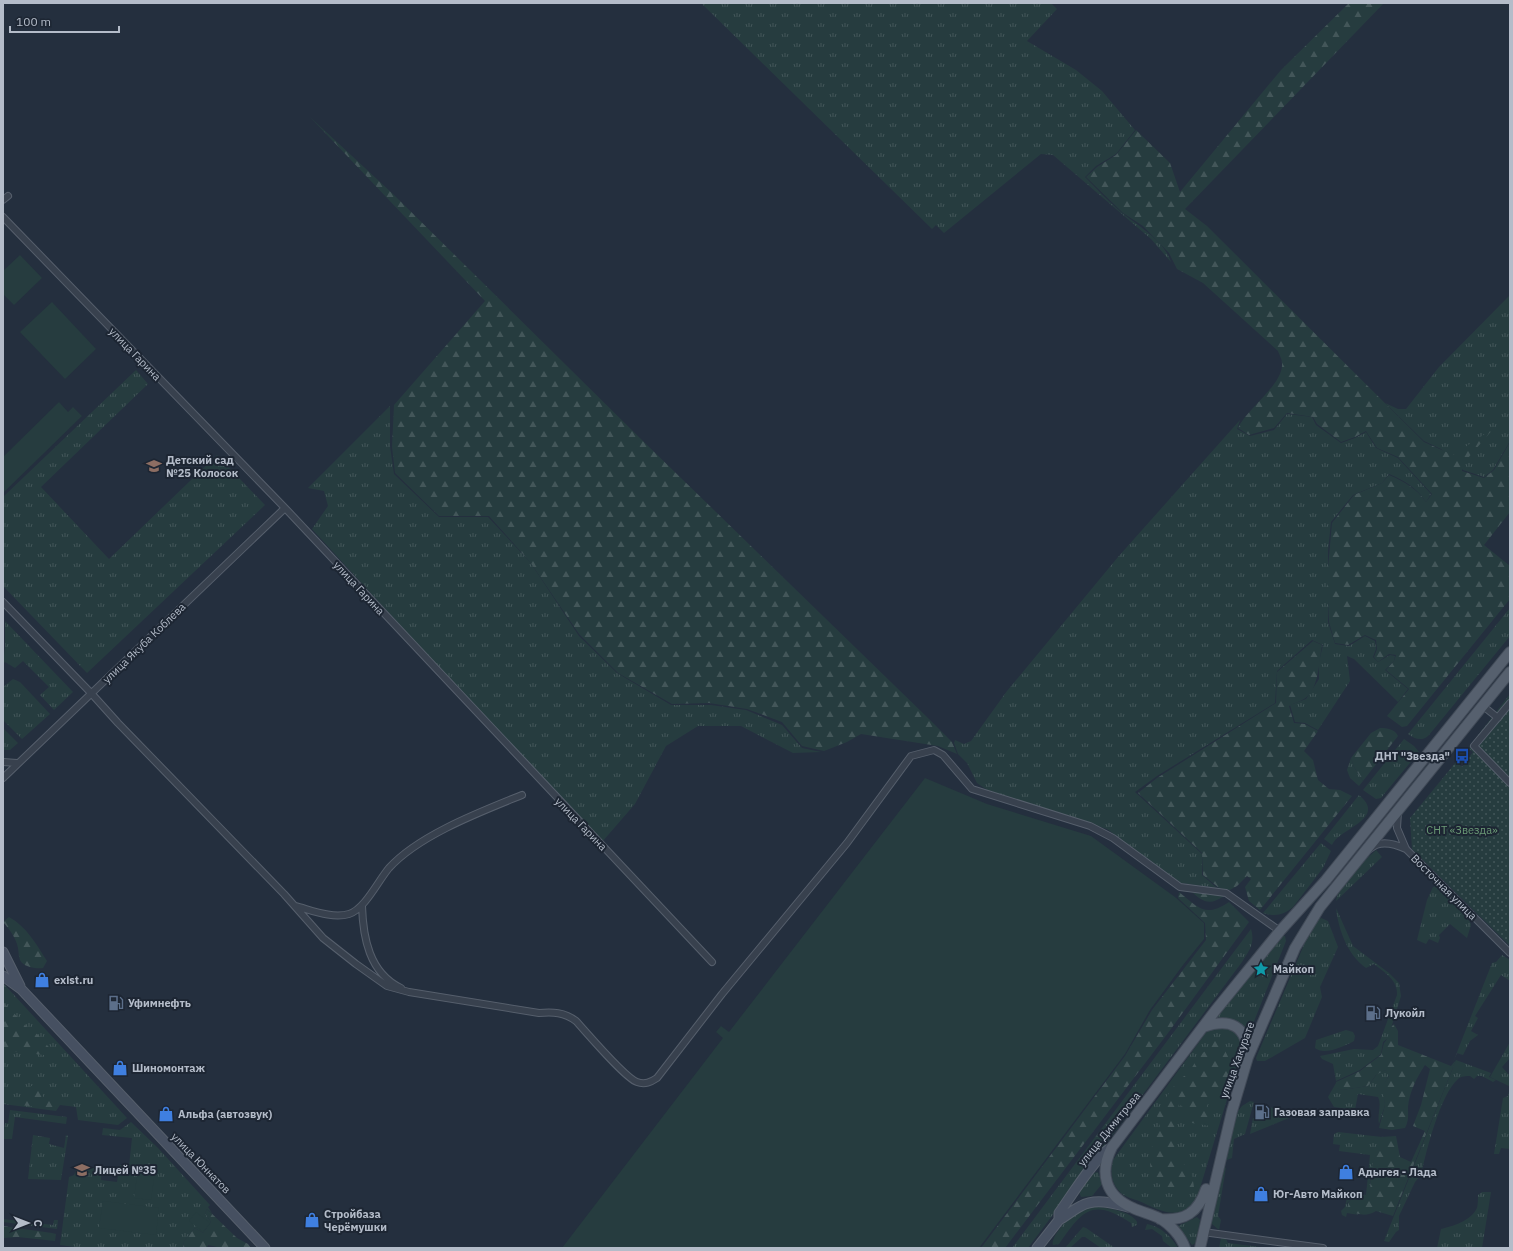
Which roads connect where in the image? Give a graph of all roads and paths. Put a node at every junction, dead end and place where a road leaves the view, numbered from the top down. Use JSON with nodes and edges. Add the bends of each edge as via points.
{"nodes":[{"id":1,"x":8,"y":196,"type":"dead end"},
{"id":2,"x":3,"y":200,"type":"edge"},
{"id":3,"x":3,"y":217,"type":"edge"},
{"id":4,"x":285,"y":508,"type":"junction"},
{"id":5,"x":3,"y":602,"type":"edge"},
{"id":6,"x":1510,"y":652,"type":"edge"},
{"id":7,"x":1510,"y":672,"type":"edge"},
{"id":8,"x":91,"y":693,"type":"junction"},
{"id":9,"x":1483,"y":706,"type":"junction"},
{"id":10,"x":1509,"y":708,"type":"edge"},
{"id":11,"x":1498,"y":718,"type":"junction"},
{"id":12,"x":3,"y":762,"type":"edge"},
{"id":13,"x":17,"y":763,"type":"junction"},
{"id":14,"x":3,"y":778,"type":"edge"},
{"id":15,"x":1510,"y":783,"type":"edge"},
{"id":16,"x":522,"y":795,"type":"dead end"},
{"id":17,"x":1398,"y":811,"type":"junction"},
{"id":18,"x":1406,"y":849,"type":"junction"},
{"id":19,"x":1354,"y":866,"type":"junction"},
{"id":20,"x":295,"y":906,"type":"junction"},
{"id":21,"x":362,"y":906,"type":"junction"},
{"id":22,"x":1280,"y":931,"type":"junction"},
{"id":23,"x":3,"y":952,"type":"edge"},
{"id":24,"x":1510,"y":953,"type":"edge"},
{"id":25,"x":3,"y":958,"type":"edge"},
{"id":26,"x":712,"y":962,"type":"dead end"},
{"id":27,"x":3,"y":976,"type":"edge"},
{"id":28,"x":21,"y":989,"type":"junction"},
{"id":29,"x":410,"y":992,"type":"junction"},
{"id":30,"x":1203,"y":1027,"type":"junction"},
{"id":31,"x":1248,"y":1057,"type":"junction"},
{"id":32,"x":1112,"y":1147,"type":"junction"},
{"id":33,"x":1217,"y":1170,"type":"junction"},
{"id":34,"x":1131,"y":1208,"type":"junction"},
{"id":35,"x":1159,"y":1218,"type":"junction"},
{"id":36,"x":1059,"y":1220,"type":"junction"},
{"id":37,"x":1202,"y":1232,"type":"junction"},
{"id":38,"x":265,"y":1248,"type":"edge"},
{"id":39,"x":1037,"y":1248,"type":"edge"},
{"id":40,"x":1185,"y":1248,"type":"edge"},
{"id":41,"x":1200,"y":1248,"type":"edge"},
{"id":42,"x":1323,"y":1248,"type":"edge"}],
"edges":[{"from":1,"to":2,"type":"street"},
{"from":3,"to":4,"type":"street","name":"улица Гарина"},
{"from":4,"to":8,"type":"street","name":"улица Якуба Коблева"},
{"from":4,"to":26,"type":"street","name":"улица Гарина"},
{"from":5,"to":8,"type":"street"},
{"from":6,"to":22,"type":"main road","name":"улица Димитрова","via":[[1326,880]]},
{"from":7,"to":9,"type":"main road","name":"улица Хакурате"},
{"from":8,"to":13,"type":"street","name":"улица Якуба Коблева"},
{"from":8,"to":20,"type":"street"},
{"from":9,"to":11,"type":"street"},
{"from":9,"to":17,"type":"main road","name":"улица Хакурате"},
{"from":10,"to":11,"type":"street"},
{"from":11,"to":15,"type":"street","via":[[1474,746]]},
{"from":12,"to":13,"type":"street"},
{"from":13,"to":14,"type":"street","name":"улица Якуба Коблева"},
{"from":16,"to":21,"type":"street","via":[[416,844],[389,868]]},
{"from":17,"to":18,"type":"street","name":"Восточная улица","via":[[1397,828]]},
{"from":17,"to":19,"type":"main road","name":"улица Хакурате"},
{"from":18,"to":19,"type":"street","via":[[1394,844],[1376,845]]},
{"from":18,"to":24,"type":"street","name":"Восточная улица"},
{"from":19,"to":31,"type":"main road","name":"улица Хакурате","via":[[1307,926]]},
{"from":20,"to":21,"type":"street","via":[[339,915],[350,914]]},
{"from":20,"to":29,"type":"street","via":[[323,938],[356,964],[387,986]]},
{"from":21,"to":29,"type":"street","via":[[362,925],[375,965],[386,978]]},
{"from":22,"to":29,"type":"street","via":[[1226,893],[1180,887],[1113,838],[1090,826],[972,789],[943,755],[934,750],[911,756],[847,844],[722,994],[658,1078],[652,1082],[635,1082],[567,1015]]},
{"from":22,"to":30,"type":"main road","name":"улица Димитрова"},
{"from":23,"to":25,"type":"main road"},
{"from":23,"to":28,"type":"main road","name":"улица Юннатов"},
{"from":27,"to":28,"type":"main road","name":"улица Юннатов"},
{"from":28,"to":38,"type":"main road","name":"улица Юннатов"},
{"from":30,"to":31,"type":"main road","via":[[1222,1022],[1235,1026],[1245,1038]]},
{"from":30,"to":32,"type":"main road","name":"улица Димитрова"},
{"from":31,"to":33,"type":"main road","name":"улица Хакурате"},
{"from":32,"to":34,"type":"main road","via":[[1106,1162],[1105,1180],[1114,1194]]},
{"from":32,"to":36,"type":"main road","name":"улица Димитрова","via":[[1106,1150],[1084,1178],[1059,1213]]},
{"from":33,"to":35,"type":"main road","via":[[1196,1209],[1180,1218]]},
{"from":33,"to":37,"type":"main road","name":"улица Хакурате"},
{"from":34,"to":35,"type":"main road"},
{"from":34,"to":36,"type":"main road","via":[[1104,1202],[1090,1202]]},
{"from":35,"to":40,"type":"main road","via":[[1179,1236]]},
{"from":36,"to":39,"type":"main road","name":"улица Димитрова"},
{"from":37,"to":41,"type":"main road","name":"улица Хакурате"},
{"from":37,"to":42,"type":"street"}]}
